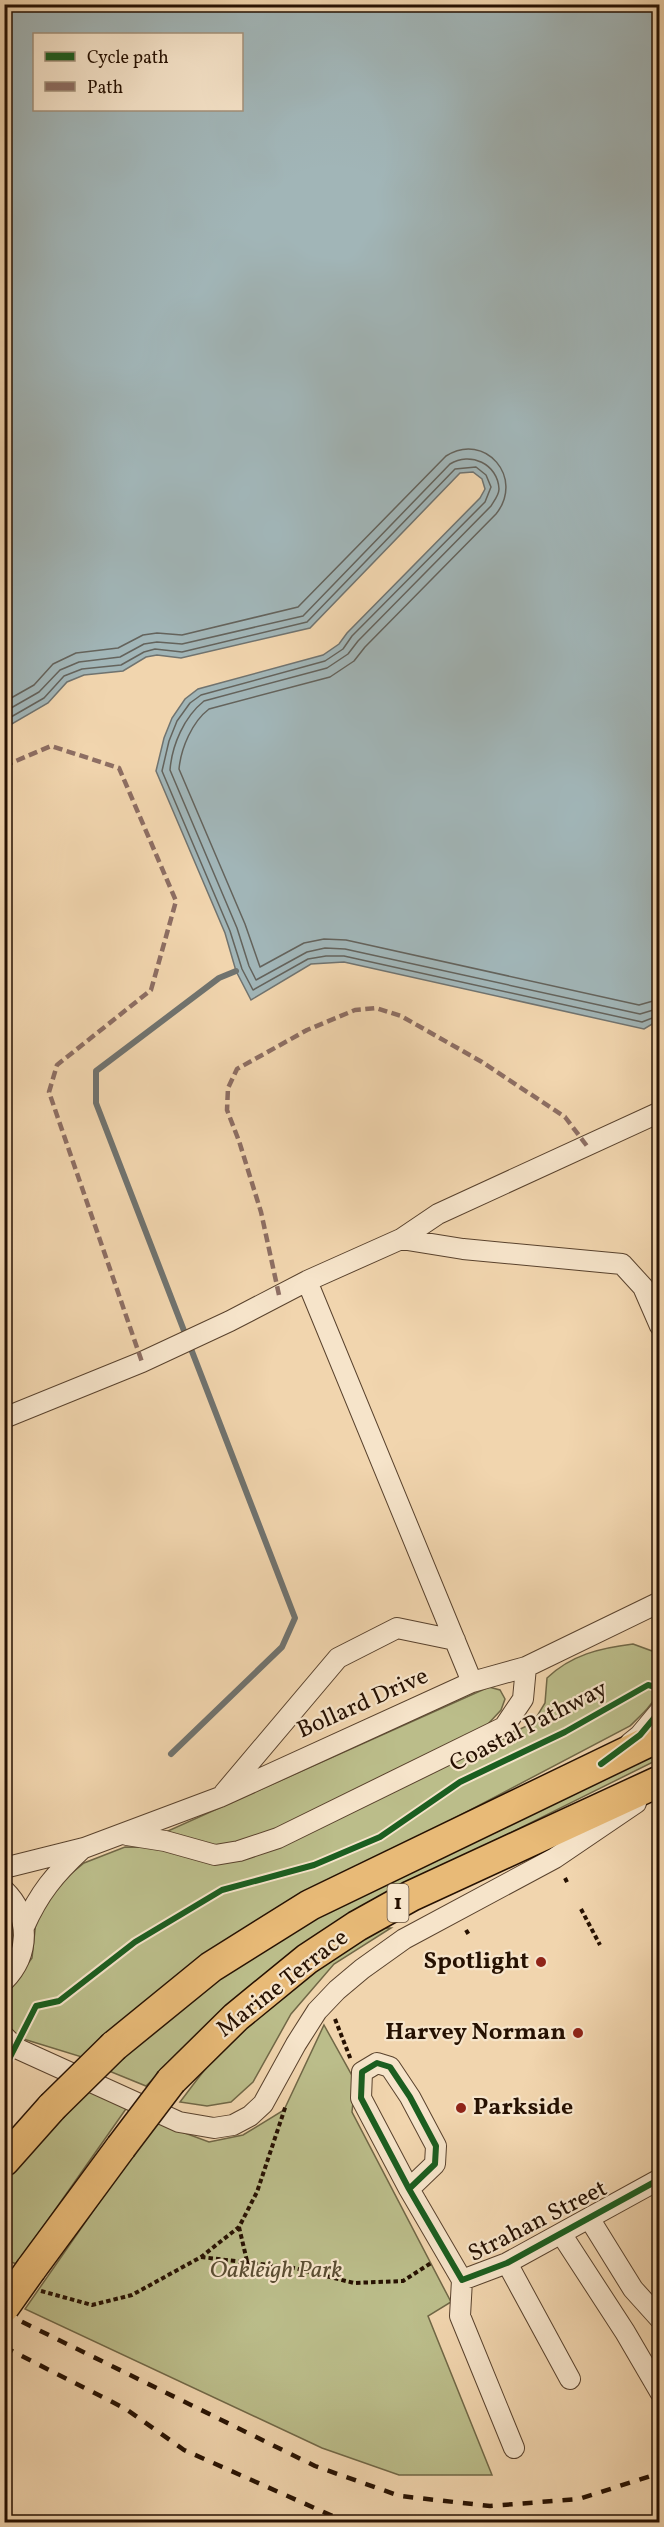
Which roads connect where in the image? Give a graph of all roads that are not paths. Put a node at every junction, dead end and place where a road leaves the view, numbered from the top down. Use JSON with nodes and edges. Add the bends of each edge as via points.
{"nodes":[{"id":1,"x":660,"y":1112,"type":"edge"},
{"id":2,"x":401,"y":1239,"type":"junction"},
{"id":3,"x":307,"y":1281,"type":"junction"},
{"id":4,"x":660,"y":1326,"type":"edge"},
{"id":5,"x":4,"y":1418,"type":"edge"},
{"id":6,"x":660,"y":1602,"type":"edge"},
{"id":7,"x":455,"y":1640,"type":"junction"},
{"id":8,"x":526,"y":1667,"type":"junction"},
{"id":9,"x":472,"y":1682,"type":"junction"},
{"id":10,"x":660,"y":1711,"type":"edge"},
{"id":11,"x":660,"y":1736,"type":"edge"},
{"id":12,"x":601,"y":1764,"type":"junction"},
{"id":13,"x":660,"y":1783,"type":"edge"},
{"id":14,"x":220,"y":1797,"type":"junction"},
{"id":15,"x":124,"y":1835,"type":"junction"},
{"id":16,"x":84,"y":1848,"type":"junction"},
{"id":17,"x":4,"y":1868,"type":"edge"},
{"id":18,"x":4,"y":1890,"type":"edge"},
{"id":19,"x":24,"y":1927,"type":"junction"},
{"id":20,"x":4,"y":1981,"type":"edge"},
{"id":21,"x":4,"y":2036,"type":"edge"},
{"id":22,"x":4,"y":2161,"type":"edge"},
{"id":23,"x":660,"y":2179,"type":"edge"},
{"id":24,"x":409,"y":2189,"type":"junction"},
{"id":25,"x":589,"y":2218,"type":"junction"},
{"id":26,"x":562,"y":2235,"type":"junction"},
{"id":27,"x":507,"y":2263,"type":"junction"},
{"id":28,"x":462,"y":2280,"type":"junction"},
{"id":29,"x":4,"y":2307,"type":"edge"},
{"id":30,"x":660,"y":2319,"type":"edge"},
{"id":31,"x":570,"y":2379,"type":"dead end"},
{"id":32,"x":660,"y":2392,"type":"edge"},
{"id":33,"x":514,"y":2448,"type":"dead end"}],
"edges":[{"from":1,"to":2,"type":"street","via":[[438,1214]]},
{"from":2,"to":3,"type":"street"},
{"from":2,"to":4,"type":"street","via":[[622,1264],[643,1287]]},
{"from":3,"to":5,"type":"street","via":[[142,1362]]},
{"from":3,"to":7,"type":"street"},
{"from":6,"to":8,"type":"street","name":"Bollard Drive"},
{"from":7,"to":9,"type":"street"},
{"from":7,"to":14,"type":"street","via":[[397,1628],[338,1658]]},
{"from":8,"to":9,"type":"street","name":"Bollard Drive"},
{"from":8,"to":15,"type":"street","via":[[523,1699],[504,1727],[278,1838],[215,1855]]},
{"from":9,"to":14,"type":"street","name":"Bollard Drive"},
{"from":10,"to":12,"type":"street","via":[[640,1735]]},
{"from":11,"to":12,"type":"highway","name":"Marine Terrace","number":"1"},
{"from":12,"to":22,"type":"highway","name":"Marine Terrace","number":"1","bridge":true,"via":[[310,1905],[211,1967],[114,2046]]},
{"from":13,"to":21,"type":"street","via":[[555,1858],[404,1940],[362,1969],[327,2000],[304,2029],[263,2104],[242,2121],[214,2128],[179,2122],[16,2048]]},
{"from":13,"to":29,"type":"highway","name":"Marine Terrace","number":"1","bridge":true,"via":[[411,1896],[307,1959],[236,2017],[171,2081],[32,2278]]},
{"from":14,"to":15,"type":"street","name":"Bollard Drive"},
{"from":15,"to":16,"type":"street","name":"Bollard Drive"},
{"from":16,"to":17,"type":"street","name":"Bollard Drive"},
{"from":16,"to":19,"type":"street","name":"Bollard Drive","via":[[55,1874]]},
{"from":18,"to":19,"type":"street","via":[[18,1909]]},
{"from":19,"to":20,"type":"street","via":[[24,1946],[18,1964]]},
{"from":23,"to":25,"type":"street","name":"Strahan Street"},
{"from":24,"to":24,"type":"street","name":"Strahan Street","via":[[435,2164],[436,2146],[390,2067],[377,2063],[362,2072],[361,2098]]},
{"from":24,"to":28,"type":"street","name":"Strahan Street"},
{"from":25,"to":26,"type":"street","name":"Strahan Street"},
{"from":25,"to":30,"type":"street","via":[[633,2289]]},
{"from":26,"to":27,"type":"street","name":"Strahan Street"},
{"from":26,"to":32,"type":"street"},
{"from":27,"to":28,"type":"street","name":"Strahan Street"},
{"from":27,"to":31,"type":"street"},
{"from":28,"to":33,"type":"street","via":[[460,2316]]}]}
